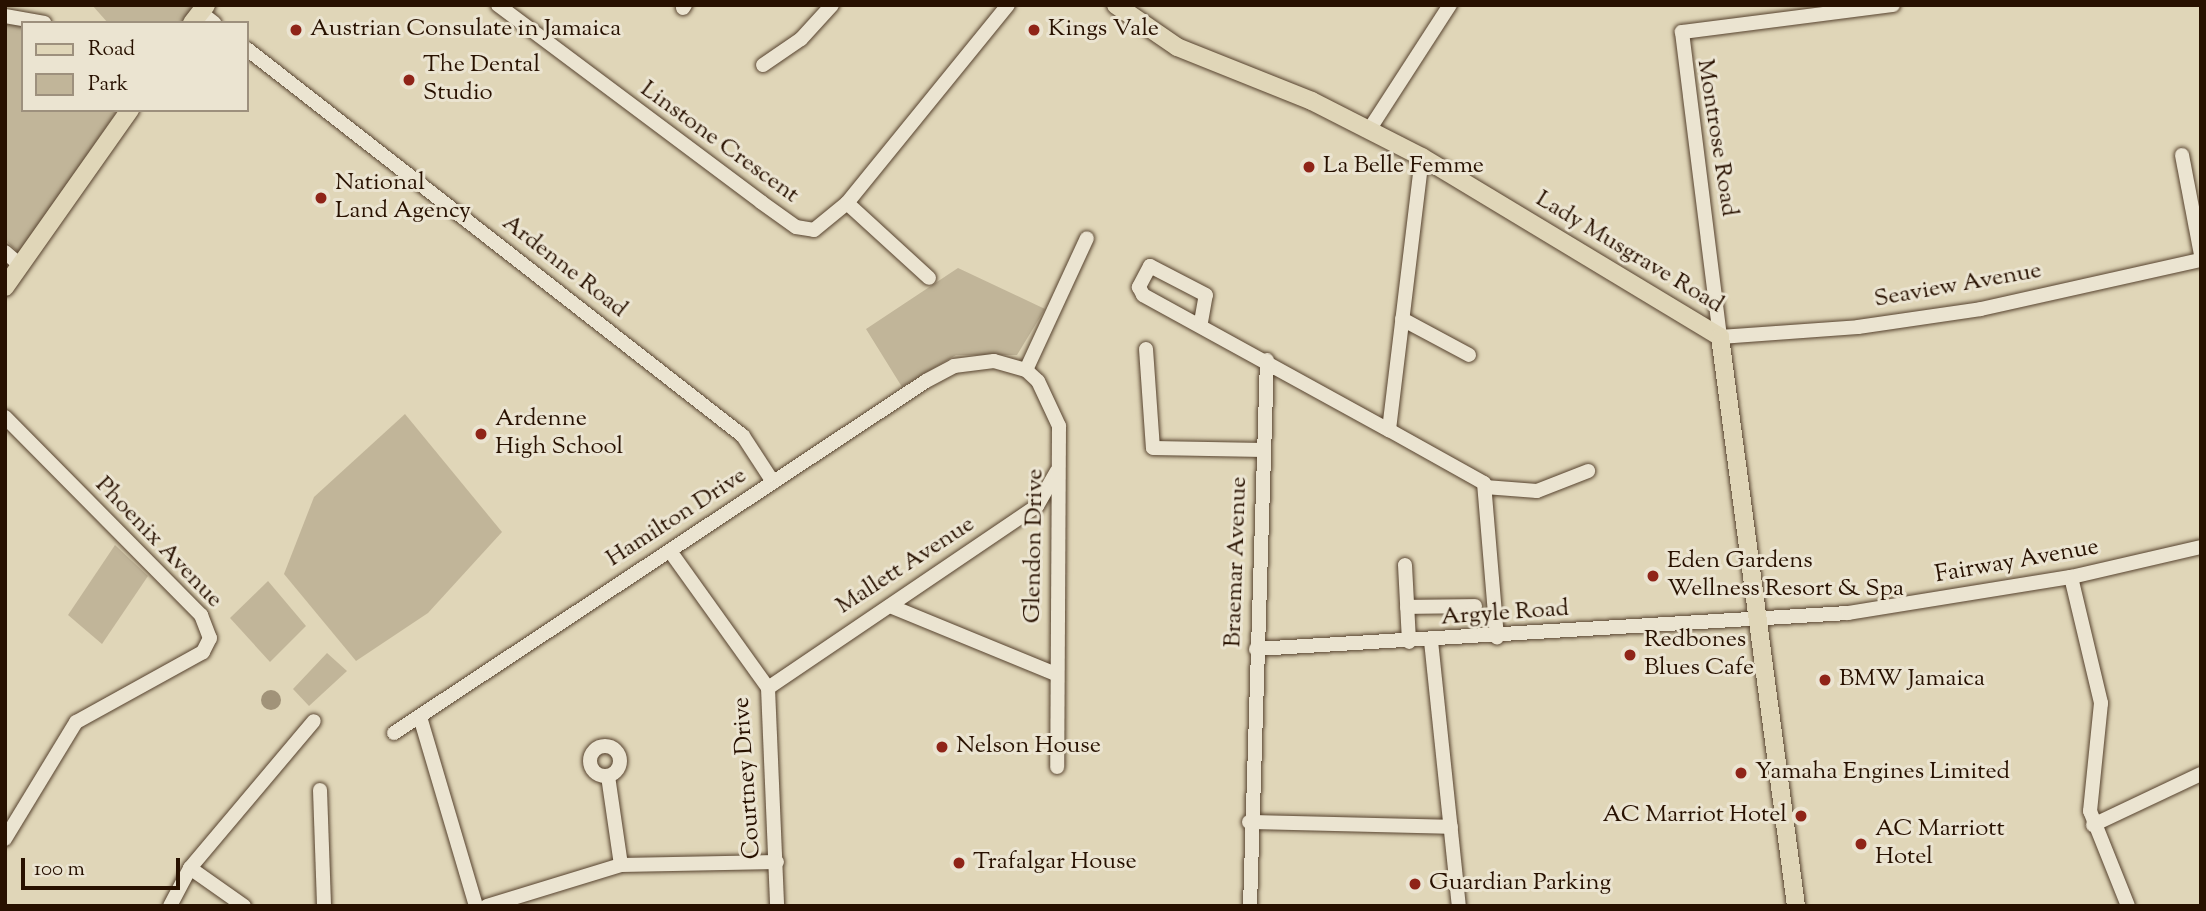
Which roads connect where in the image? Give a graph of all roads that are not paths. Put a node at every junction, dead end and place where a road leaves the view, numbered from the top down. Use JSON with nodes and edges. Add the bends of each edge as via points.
{"nodes":[{"id":1,"x":498,"y":5,"type":"edge"},
{"id":2,"x":832,"y":5,"type":"edge"},
{"id":3,"x":1008,"y":5,"type":"edge"},
{"id":4,"x":1116,"y":5,"type":"edge"},
{"id":5,"x":1450,"y":5,"type":"edge"},
{"id":6,"x":1884,"y":6,"type":"edge"},
{"id":7,"x":5,"y":16,"type":"edge"},
{"id":8,"x":33,"y":21,"type":"edge"},
{"id":9,"x":248,"y":50,"type":"edge"},
{"id":10,"x":763,"y":65,"type":"dead end"},
{"id":11,"x":129,"y":112,"type":"edge"},
{"id":12,"x":1369,"y":130,"type":"junction"},
{"id":13,"x":2182,"y":155,"type":"dead end"},
{"id":14,"x":1422,"y":158,"type":"junction"},
{"id":15,"x":847,"y":203,"type":"junction"},
{"id":16,"x":1087,"y":238,"type":"dead end"},
{"id":17,"x":5,"y":252,"type":"edge"},
{"id":18,"x":2201,"y":258,"type":"edge"},
{"id":19,"x":20,"y":265,"type":"junction"},
{"id":20,"x":929,"y":278,"type":"dead end"},
{"id":21,"x":5,"y":287,"type":"edge"},
{"id":22,"x":1402,"y":319,"type":"junction"},
{"id":23,"x":1201,"y":322,"type":"junction"},
{"id":24,"x":1720,"y":337,"type":"junction"},
{"id":25,"x":1146,"y":349,"type":"dead end"},
{"id":26,"x":1469,"y":355,"type":"dead end"},
{"id":27,"x":1267,"y":360,"type":"junction"},
{"id":28,"x":1026,"y":370,"type":"junction"},
{"id":29,"x":5,"y":417,"type":"edge"},
{"id":30,"x":1389,"y":430,"type":"junction"},
{"id":31,"x":1264,"y":450,"type":"junction"},
{"id":32,"x":1057,"y":471,"type":"junction"},
{"id":33,"x":1588,"y":471,"type":"dead end"},
{"id":34,"x":773,"y":482,"type":"junction"},
{"id":35,"x":1485,"y":487,"type":"junction"},
{"id":36,"x":2201,"y":547,"type":"edge"},
{"id":37,"x":670,"y":551,"type":"junction"},
{"id":38,"x":1405,"y":565,"type":"dead end"},
{"id":39,"x":2071,"y":577,"type":"junction"},
{"id":40,"x":890,"y":606,"type":"junction"},
{"id":41,"x":1475,"y":606,"type":"dead end"},
{"id":42,"x":1407,"y":607,"type":"junction"},
{"id":43,"x":1756,"y":621,"type":"junction"},
{"id":44,"x":1497,"y":637,"type":"junction"},
{"id":45,"x":1409,"y":642,"type":"junction"},
{"id":46,"x":1431,"y":642,"type":"junction"},
{"id":47,"x":1256,"y":649,"type":"junction"},
{"id":48,"x":1056,"y":674,"type":"junction"},
{"id":49,"x":768,"y":688,"type":"junction"},
{"id":50,"x":420,"y":717,"type":"junction"},
{"id":51,"x":314,"y":721,"type":"dead end"},
{"id":52,"x":394,"y":733,"type":"dead end"},
{"id":53,"x":1057,"y":768,"type":"dead end"},
{"id":54,"x":2201,"y":774,"type":"edge"},
{"id":55,"x":608,"y":776,"type":"dead end"},
{"id":56,"x":320,"y":790,"type":"dead end"},
{"id":57,"x":1249,"y":822,"type":"junction"},
{"id":58,"x":2093,"y":825,"type":"junction"},
{"id":59,"x":1451,"y":827,"type":"junction"},
{"id":60,"x":5,"y":839,"type":"edge"},
{"id":61,"x":777,"y":862,"type":"junction"},
{"id":62,"x":621,"y":865,"type":"junction"},
{"id":63,"x":190,"y":868,"type":"junction"},
{"id":64,"x":170,"y":906,"type":"edge"},
{"id":65,"x":244,"y":906,"type":"edge"},
{"id":66,"x":324,"y":906,"type":"edge"},
{"id":67,"x":476,"y":906,"type":"edge"},
{"id":68,"x":487,"y":906,"type":"edge"},
{"id":69,"x":777,"y":906,"type":"edge"},
{"id":70,"x":1250,"y":906,"type":"edge"},
{"id":71,"x":1459,"y":906,"type":"edge"},
{"id":72,"x":1796,"y":906,"type":"edge"},
{"id":73,"x":2129,"y":906,"type":"edge"}],
"edges":[{"from":1,"to":15,"type":"street","name":"Linstone Crescent","via":[[796,227],[822,227]]},
{"from":2,"to":10,"type":"street","via":[[801,39]]},
{"from":3,"to":15,"type":"street","name":"Linstone Crescent"},
{"from":4,"to":12,"type":"main road","name":"Lady Musgrave Road","via":[[1177,47]]},
{"from":5,"to":12,"type":"street"},
{"from":6,"to":24,"type":"street","name":"Montrose Road","via":[[1682,32]]},
{"from":7,"to":8,"type":"street"},
{"from":9,"to":34,"type":"street","name":"Ardenne Road","via":[[743,436]]},
{"from":11,"to":19,"type":"main road"},
{"from":12,"to":14,"type":"main road","name":"Lady Musgrave Road"},
{"from":13,"to":18,"type":"street"},
{"from":14,"to":22,"type":"street"},
{"from":14,"to":24,"type":"main road","name":"Lady Musgrave Road"},
{"from":15,"to":20,"type":"street"},
{"from":16,"to":28,"type":"street"},
{"from":17,"to":19,"type":"street"},
{"from":18,"to":24,"type":"street","name":"Seaview Avenue","via":[[1981,309],[1858,327]]},
{"from":19,"to":21,"type":"main road"},
{"from":22,"to":26,"type":"street"},
{"from":22,"to":30,"type":"street"},
{"from":23,"to":23,"type":"street","via":[[1139,291],[1150,266],[1206,295]]},
{"from":23,"to":27,"type":"street"},
{"from":24,"to":43,"type":"main road","name":"Lady Musgrave Road"},
{"from":25,"to":31,"type":"street","via":[[1153,449]]},
{"from":27,"to":30,"type":"street"},
{"from":27,"to":31,"type":"street","name":"Braemar Avenue"},
{"from":28,"to":32,"type":"street","name":"Glendon Drive","via":[[1052,402],[1059,426]]},
{"from":28,"to":34,"type":"street","name":"Hamilton Drive","via":[[994,361],[954,366]]},
{"from":29,"to":60,"type":"street","name":"Phoenix Avenue","via":[[201,615],[211,638],[203,652],[76,722]]},
{"from":30,"to":35,"type":"street"},
{"from":31,"to":47,"type":"street","name":"Braemar Avenue"},
{"from":32,"to":40,"type":"street","name":"Mallett Avenue","via":[[1037,506]]},
{"from":32,"to":48,"type":"street","name":"Glendon Drive"},
{"from":33,"to":35,"type":"street","via":[[1537,491]]},
{"from":34,"to":37,"type":"street","name":"Hamilton Drive"},
{"from":35,"to":44,"type":"street"},
{"from":36,"to":39,"type":"street","name":"Fairway Avenue"},
{"from":37,"to":49,"type":"street","name":"Courtney Drive"},
{"from":37,"to":50,"type":"street","name":"Hamilton Drive"},
{"from":38,"to":42,"type":"street"},
{"from":39,"to":43,"type":"street","name":"Fairway Avenue","via":[[1866,611]]},
{"from":39,"to":58,"type":"street","via":[[2101,703],[2089,801]]},
{"from":40,"to":48,"type":"street"},
{"from":40,"to":49,"type":"street","name":"Mallett Avenue"},
{"from":41,"to":42,"type":"street"},
{"from":42,"to":45,"type":"street"},
{"from":43,"to":44,"type":"street","name":"Argyle Road"},
{"from":43,"to":72,"type":"main road","name":"Lady Musgrave Road"},
{"from":44,"to":46,"type":"street","name":"Argyle Road"},
{"from":45,"to":46,"type":"street","name":"Argyle Road"},
{"from":45,"to":47,"type":"street","name":"Argyle Road"},
{"from":46,"to":59,"type":"street"},
{"from":47,"to":57,"type":"street","name":"Braemar Avenue"},
{"from":48,"to":53,"type":"street","name":"Glendon Drive"},
{"from":49,"to":61,"type":"street","name":"Courtney Drive"},
{"from":50,"to":52,"type":"street","name":"Hamilton Drive"},
{"from":50,"to":67,"type":"street"},
{"from":51,"to":63,"type":"street"},
{"from":54,"to":58,"type":"street"},
{"from":55,"to":62,"type":"street"},
{"from":56,"to":66,"type":"street"},
{"from":57,"to":59,"type":"street"},
{"from":57,"to":70,"type":"street","name":"Braemar Avenue"},
{"from":58,"to":73,"type":"street"},
{"from":59,"to":71,"type":"street"},
{"from":61,"to":62,"type":"street"},
{"from":61,"to":69,"type":"street","name":"Courtney Drive"},
{"from":62,"to":68,"type":"street"},
{"from":63,"to":64,"type":"street"},
{"from":63,"to":65,"type":"street"}]}
